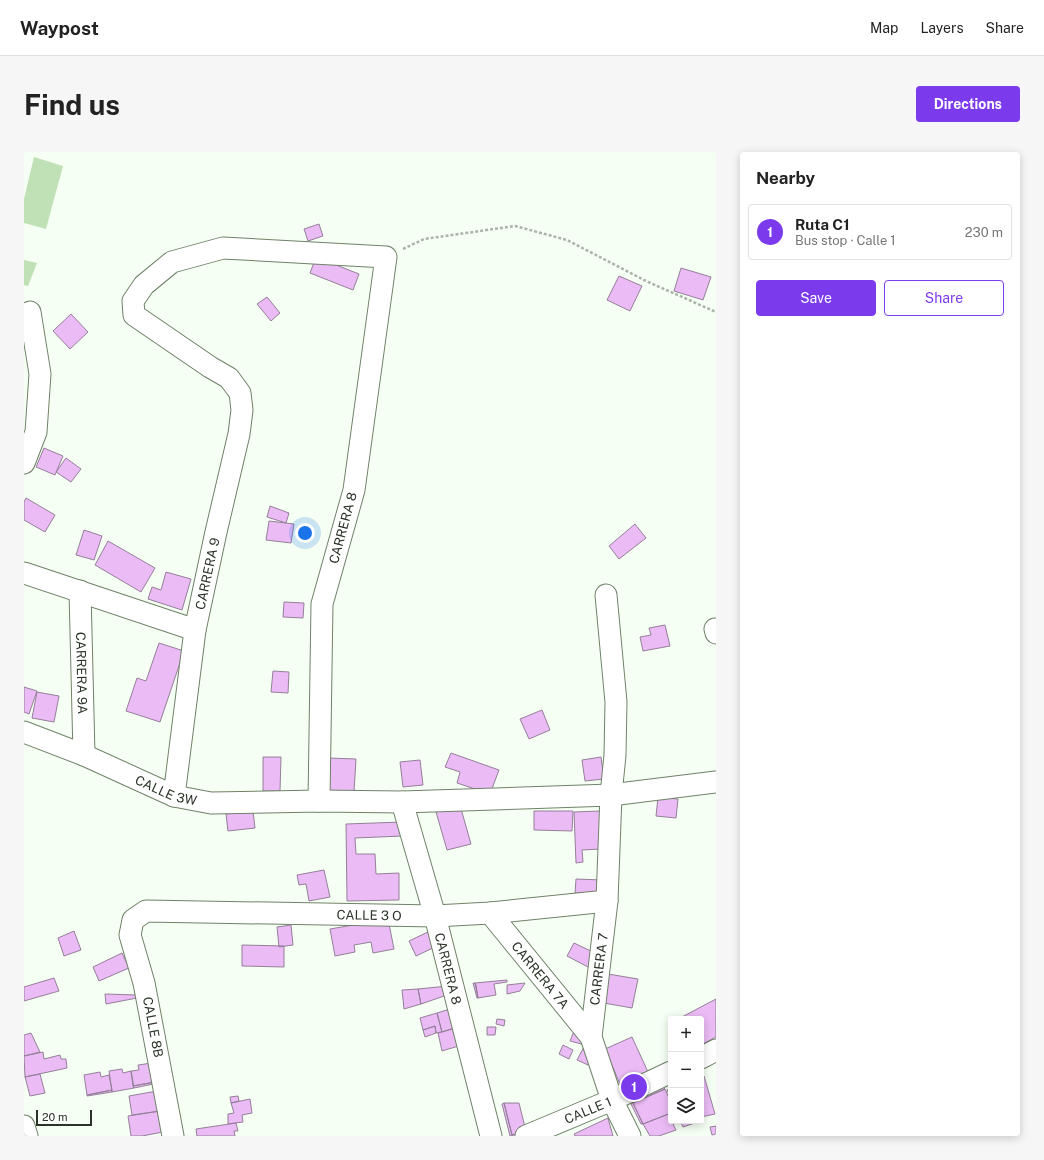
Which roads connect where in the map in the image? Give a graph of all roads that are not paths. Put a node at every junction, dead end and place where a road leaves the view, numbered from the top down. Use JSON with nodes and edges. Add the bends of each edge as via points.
{"nodes":[{"id":1,"x":386,"y":257,"type":"joint"},
{"id":2,"x":30,"y":312,"type":"dead end"},
{"id":3,"x":24,"y":463,"type":"edge"},
{"id":4,"x":24,"y":573,"type":"edge"},
{"id":5,"x":80,"y":591,"type":"junction"},
{"id":6,"x":606,"y":595,"type":"dead end"},
{"id":7,"x":195,"y":630,"type":"junction"},
{"id":8,"x":24,"y":732,"type":"edge"},
{"id":9,"x":84,"y":755,"type":"junction"},
{"id":10,"x":716,"y":782,"type":"edge"},
{"id":11,"x":611,"y":795,"type":"junction"},
{"id":12,"x":174,"y":796,"type":"junction"},
{"id":13,"x":319,"y":800,"type":"junction"},
{"id":14,"x":402,"y":802,"type":"junction"},
{"id":15,"x":607,"y":901,"type":"junction"},
{"id":16,"x":490,"y":913,"type":"junction"},
{"id":17,"x":435,"y":916,"type":"junction"},
{"id":18,"x":132,"y":920,"type":"joint"},
{"id":19,"x":591,"y":1037,"type":"junction"},
{"id":20,"x":716,"y":1050,"type":"edge"},
{"id":21,"x":704,"y":1056,"type":"edge"},
{"id":22,"x":668,"y":1073,"type":"edge"},
{"id":23,"x":612,"y":1100,"type":"junction"},
{"id":24,"x":24,"y":1126,"type":"edge"},
{"id":25,"x":27,"y":1136,"type":"edge"},
{"id":26,"x":173,"y":1136,"type":"edge"},
{"id":27,"x":491,"y":1136,"type":"edge"},
{"id":28,"x":526,"y":1136,"type":"edge"},
{"id":29,"x":630,"y":1136,"type":"edge"}],
"edges":[{"from":1,"to":7,"type":"street","name":"CARRERA 9","via":[[224,248],[172,262],[144,285],[133,301],[134,315],[210,368],[229,378],[240,393],[242,410],[239,434]]},
{"from":1,"to":13,"type":"street","name":"CARRERA 8","via":[[354,490],[322,604]]},
{"from":2,"to":3,"type":"street","via":[[40,374],[36,432]]},
{"from":4,"to":5,"type":"street"},
{"from":5,"to":7,"type":"street"},
{"from":5,"to":9,"type":"street","name":"CARRERA 9A"},
{"from":6,"to":11,"type":"street","name":"CARRERA 7","via":[[616,702]]},
{"from":7,"to":12,"type":"street","name":"CARRERA 9"},
{"from":8,"to":9,"type":"street","name":"CALLE 3W"},
{"from":9,"to":12,"type":"street","name":"CALLE 3W"},
{"from":10,"to":11,"type":"street","name":"CALLE 3W"},
{"from":11,"to":14,"type":"street","name":"CALLE 3W"},
{"from":11,"to":15,"type":"street","name":"CARRERA 7"},
{"from":12,"to":13,"type":"street","name":"CALLE 3W","via":[[211,803]]},
{"from":13,"to":14,"type":"street","name":"CALLE 3W"},
{"from":14,"to":17,"type":"street","name":"CARRERA 8"},
{"from":15,"to":16,"type":"street","name":"CALLE 3 O"},
{"from":15,"to":19,"type":"street","name":"CARRERA 7"},
{"from":16,"to":17,"type":"street","name":"CALLE 3 O"},
{"from":16,"to":19,"type":"street","name":"CARRERA 7A"},
{"from":17,"to":18,"type":"street","name":"CALLE 3 O","via":[[146,911]]},
{"from":17,"to":27,"type":"street","name":"CARRERA 8"},
{"from":18,"to":26,"type":"street","name":"CALLE 8B","via":[[130,935],[144,983]]},
{"from":19,"to":23,"type":"street","name":"CARRERA 7"},
{"from":20,"to":21,"type":"street"},
{"from":22,"to":23,"type":"street","name":"CALLE 1"},
{"from":23,"to":28,"type":"street","name":"CALLE 1"},
{"from":23,"to":29,"type":"street","name":"CARRERA 7"},
{"from":24,"to":25,"type":"street"}]}
